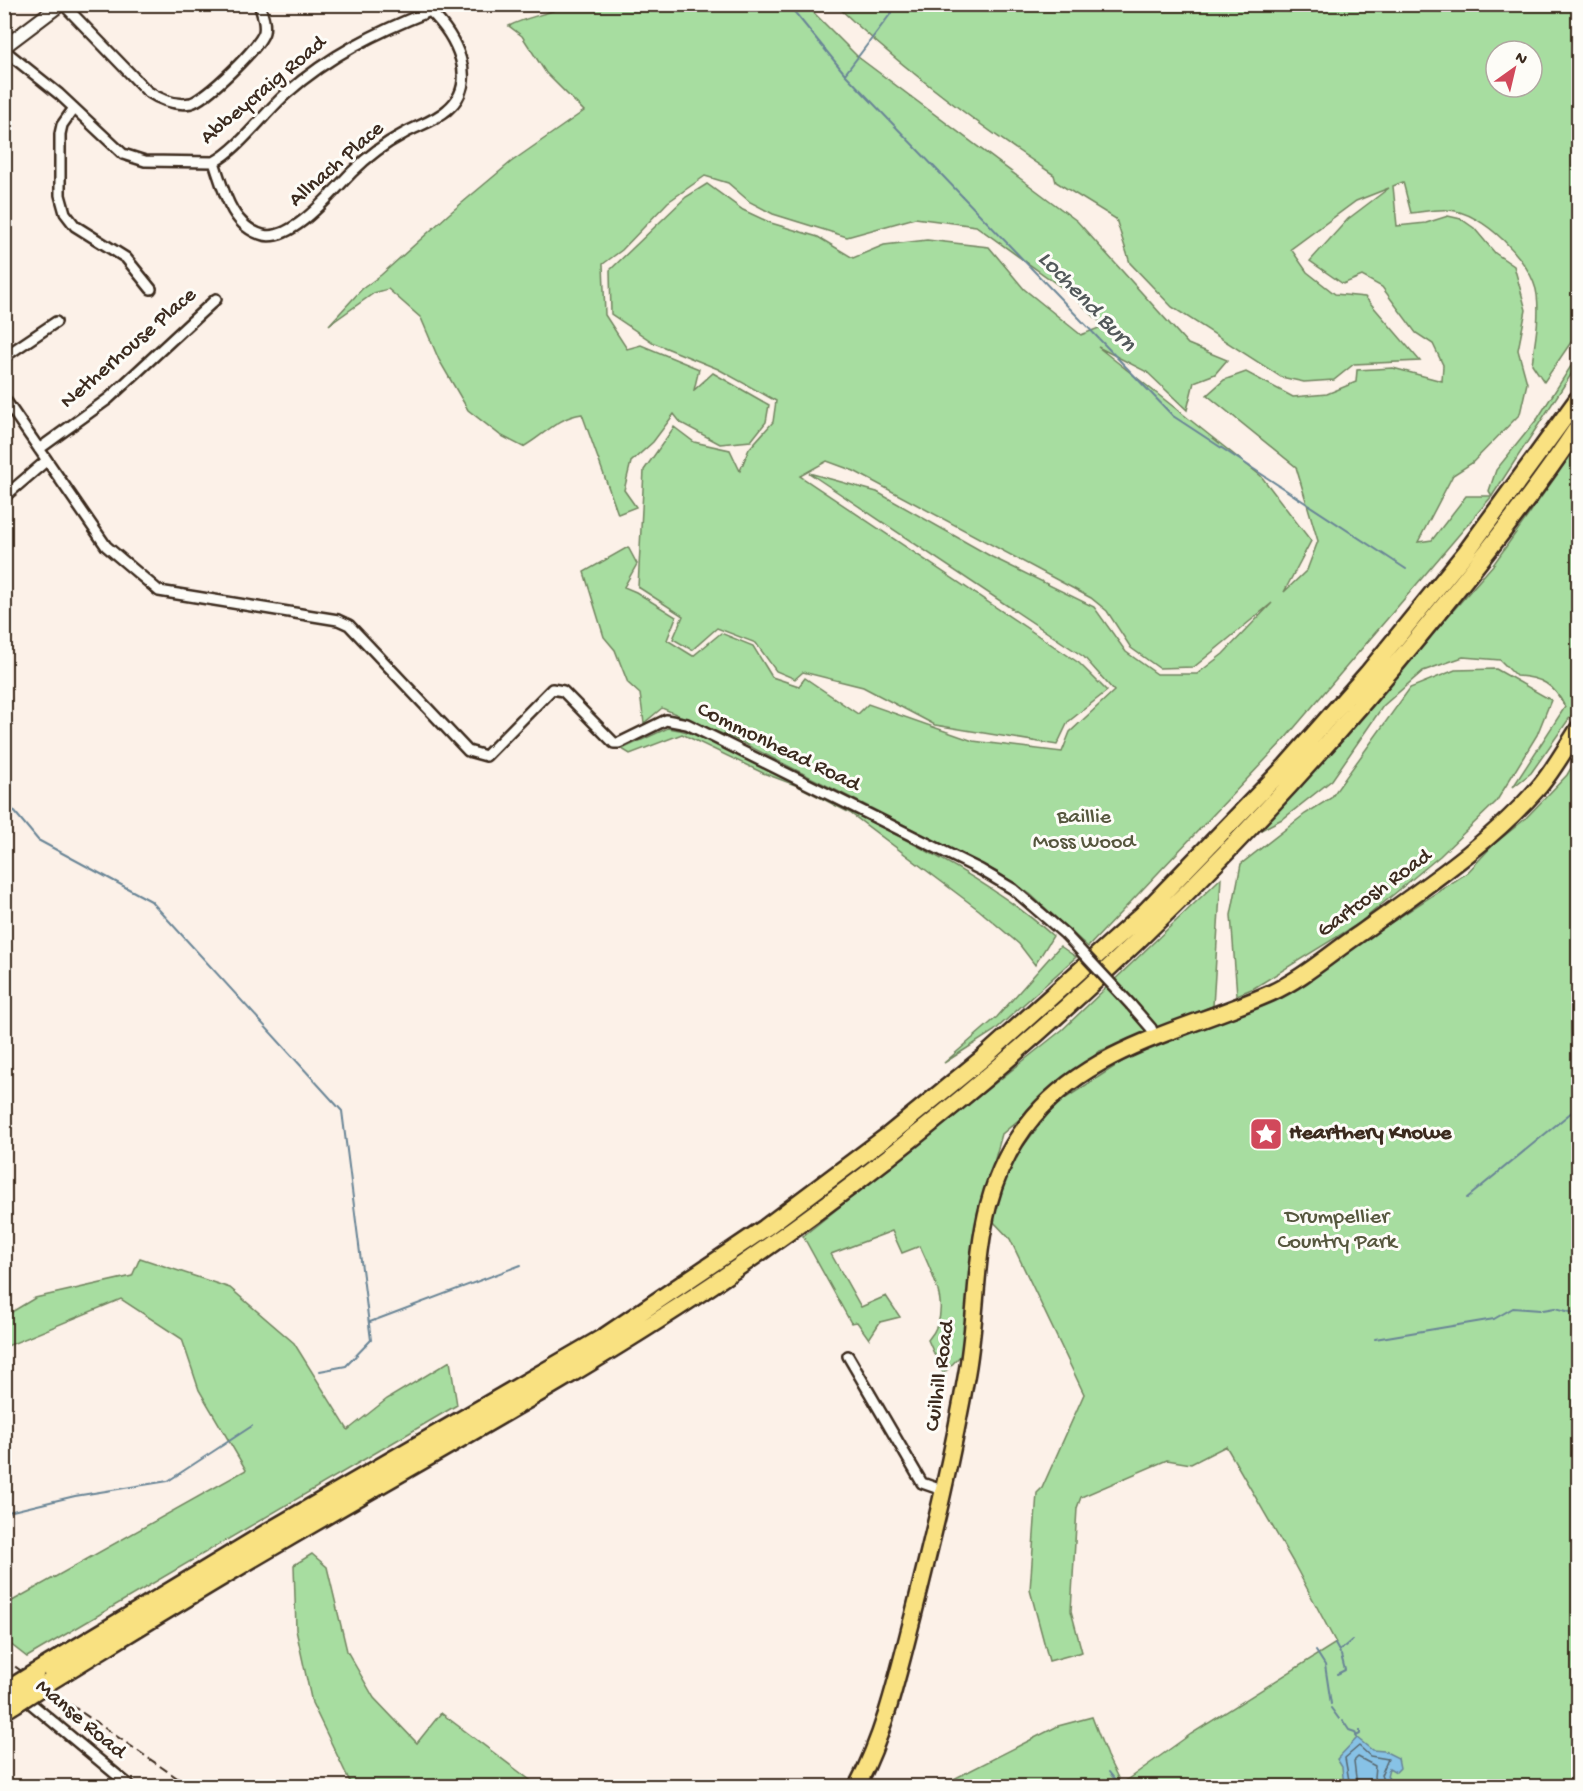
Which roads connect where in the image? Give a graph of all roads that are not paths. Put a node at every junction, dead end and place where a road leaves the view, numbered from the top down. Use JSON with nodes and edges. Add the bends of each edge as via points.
{"nodes":[{"id":1,"x":62,"y":4,"type":"edge"},
{"id":2,"x":259,"y":4,"type":"edge"},
{"id":3,"x":431,"y":8,"type":"edge"},
{"id":4,"x":4,"y":49,"type":"edge"},
{"id":5,"x":74,"y":108,"type":"junction"},
{"id":6,"x":214,"y":162,"type":"junction"},
{"id":7,"x":151,"y":289,"type":"dead end"},
{"id":8,"x":216,"y":299,"type":"dead end"},
{"id":9,"x":56,"y":322,"type":"dead end"},
{"id":10,"x":4,"y":357,"type":"edge"},
{"id":11,"x":4,"y":398,"type":"edge"},
{"id":12,"x":1578,"y":399,"type":"edge"},
{"id":13,"x":1578,"y":427,"type":"edge"},
{"id":14,"x":39,"y":449,"type":"junction"},
{"id":15,"x":46,"y":461,"type":"junction"},
{"id":16,"x":4,"y":497,"type":"edge"},
{"id":17,"x":1578,"y":729,"type":"edge"},
{"id":18,"x":1155,"y":1038,"type":"junction"},
{"id":19,"x":848,"y":1356,"type":"dead end"},
{"id":20,"x":942,"y":1490,"type":"junction"},
{"id":21,"x":43,"y":1677,"type":"junction"},
{"id":22,"x":4,"y":1685,"type":"edge"},
{"id":23,"x":8,"y":1703,"type":"edge"},
{"id":24,"x":130,"y":1786,"type":"edge"},
{"id":25,"x":857,"y":1786,"type":"edge"}],
"edges":[{"from":1,"to":2,"type":"street","via":[[147,91],[157,98],[179,103],[201,99],[258,43],[264,26]]},
{"from":1,"to":4,"type":"street"},
{"from":3,"to":6,"type":"street","name":"Abbeycraig Road","via":[[325,62],[286,93]]},
{"from":3,"to":6,"type":"street","name":"Allnach Place","via":[[459,50],[463,74],[457,98],[439,116],[377,150],[294,228],[272,236],[248,227],[228,202]]},
{"from":4,"to":5,"type":"street","name":"Abbeycraig Road"},
{"from":5,"to":6,"type":"street","name":"Abbeycraig Road","via":[[113,148],[132,159]]},
{"from":5,"to":7,"type":"street","via":[[60,134],[60,195],[64,213],[75,226],[126,258]]},
{"from":8,"to":14,"type":"street","name":"Netherhouse Place","via":[[108,399]]},
{"from":9,"to":10,"type":"street"},
{"from":11,"to":14,"type":"street","name":"Commonhead Road"},
{"from":12,"to":21,"type":"highway","via":[[1467,551],[1286,766],[1143,914],[982,1059],[765,1228],[604,1337],[242,1547]]},
{"from":13,"to":21,"type":"highway","via":[[1478,564],[1294,780],[1153,925],[938,1116],[717,1282],[589,1365]]},
{"from":14,"to":15,"type":"street","name":"Commonhead Road"},
{"from":15,"to":16,"type":"street"},
{"from":15,"to":18,"type":"street","name":"Commonhead Road","bridge":true,"via":[[106,546],[159,591],[349,625],[468,751],[486,756],[552,689],[563,691],[614,743],[666,720],[687,724],[981,870],[1013,890],[1065,933],[1151,1028]]},
{"from":17,"to":18,"type":"main road","name":"Gartcosh Road","via":[[1540,785],[1485,839],[1420,890],[1275,992]]},
{"from":18,"to":20,"type":"main road","name":"Cuilhill Road","via":[[1110,1056],[1062,1088],[1034,1116],[999,1173],[980,1239],[968,1366]]},
{"from":19,"to":20,"type":"street","via":[[922,1483]]},
{"from":20,"to":25,"type":"main road","name":"Cuilhill Road","via":[[886,1716]]},
{"from":21,"to":23,"type":"highway","bridge":true},
{"from":22,"to":24,"type":"street","name":"Manse Road","via":[[44,1712]]}]}
